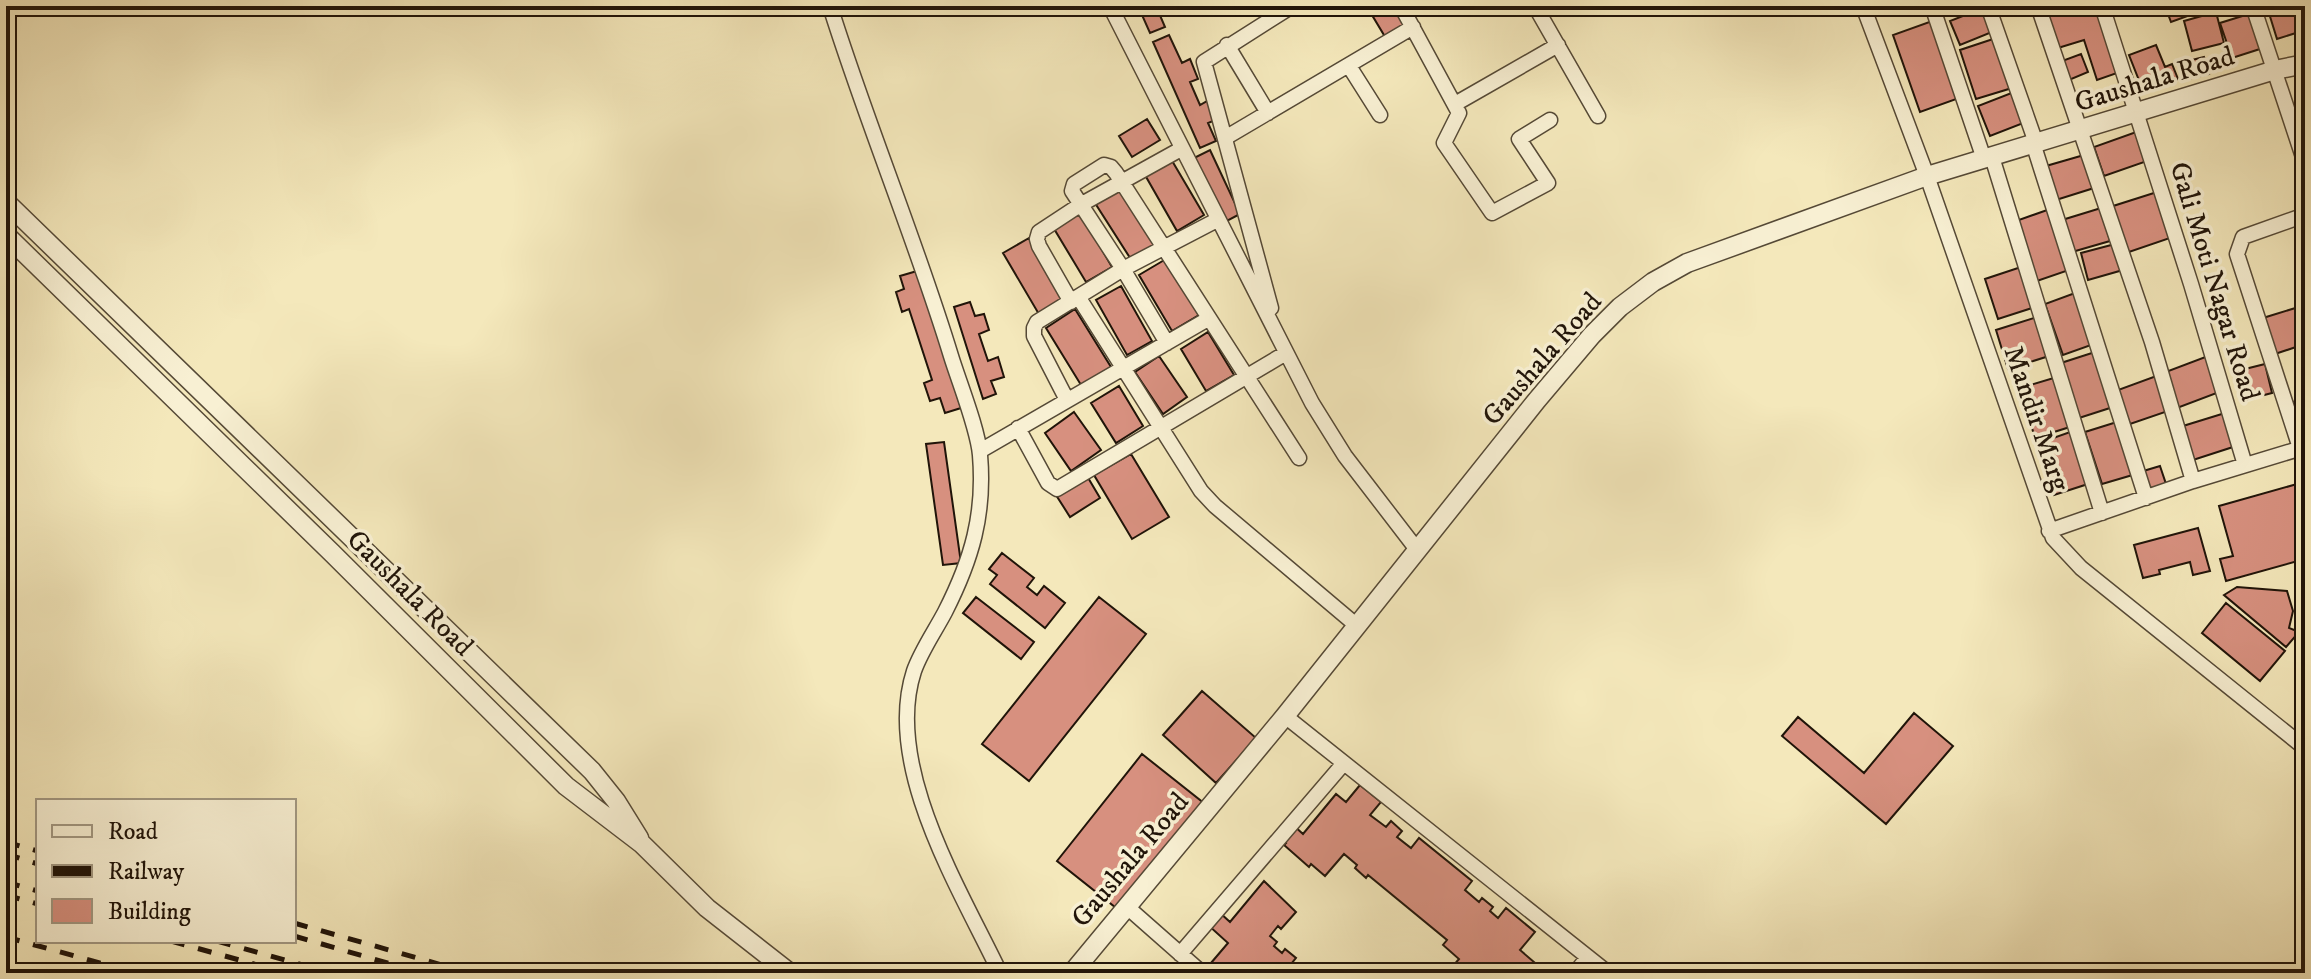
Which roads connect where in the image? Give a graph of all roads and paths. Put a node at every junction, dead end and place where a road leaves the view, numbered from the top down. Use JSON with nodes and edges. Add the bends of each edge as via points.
{"nodes":[{"id":1,"x":830,"y":6,"type":"edge"},
{"id":2,"x":1110,"y":6,"type":"edge"},
{"id":3,"x":1292,"y":6,"type":"edge"},
{"id":4,"x":1401,"y":6,"type":"edge"},
{"id":5,"x":1535,"y":6,"type":"edge"},
{"id":6,"x":1863,"y":6,"type":"edge"},
{"id":7,"x":1932,"y":6,"type":"edge"},
{"id":8,"x":1988,"y":6,"type":"edge"},
{"id":9,"x":2038,"y":6,"type":"edge"},
{"id":10,"x":2102,"y":6,"type":"edge"},
{"id":11,"x":2253,"y":6,"type":"edge"},
{"id":12,"x":1413,"y":27,"type":"junction"},
{"id":13,"x":1227,"y":45,"type":"junction"},
{"id":14,"x":1558,"y":45,"type":"junction"},
{"id":15,"x":2305,"y":64,"type":"edge"},
{"id":16,"x":1349,"y":66,"type":"junction"},
{"id":17,"x":2275,"y":70,"type":"junction"},
{"id":18,"x":1455,"y":104,"type":"junction"},
{"id":19,"x":2136,"y":112,"type":"junction"},
{"id":20,"x":1268,"y":113,"type":"junction"},
{"id":21,"x":1380,"y":115,"type":"dead end"},
{"id":22,"x":1598,"y":116,"type":"dead end"},
{"id":23,"x":1550,"y":120,"type":"dead end"},
{"id":24,"x":2080,"y":130,"type":"junction"},
{"id":25,"x":1225,"y":138,"type":"junction"},
{"id":26,"x":2034,"y":143,"type":"junction"},
{"id":27,"x":1181,"y":149,"type":"junction"},
{"id":28,"x":1988,"y":158,"type":"junction"},
{"id":29,"x":2305,"y":163,"type":"edge"},
{"id":30,"x":1927,"y":176,"type":"junction"},
{"id":31,"x":1122,"y":182,"type":"junction"},
{"id":32,"x":6,"y":202,"type":"edge"},
{"id":33,"x":1080,"y":205,"type":"junction"},
{"id":34,"x":2305,"y":215,"type":"edge"},
{"id":35,"x":1217,"y":220,"type":"junction"},
{"id":36,"x":6,"y":235,"type":"edge"},
{"id":37,"x":1164,"y":248,"type":"junction"},
{"id":38,"x":1123,"y":269,"type":"junction"},
{"id":39,"x":1075,"y":300,"type":"junction"},
{"id":40,"x":1208,"y":319,"type":"junction"},
{"id":41,"x":1278,"y":336,"type":"junction"},
{"id":42,"x":1167,"y":343,"type":"junction"},
{"id":43,"x":1286,"y":353,"type":"junction"},
{"id":44,"x":1123,"y":369,"type":"junction"},
{"id":45,"x":1246,"y":378,"type":"junction"},
{"id":46,"x":1067,"y":400,"type":"junction"},
{"id":47,"x":1018,"y":428,"type":"junction"},
{"id":48,"x":1160,"y":429,"type":"junction"},
{"id":49,"x":2303,"y":448,"type":"edge"},
{"id":50,"x":980,"y":451,"type":"junction"},
{"id":51,"x":1299,"y":458,"type":"dead end"},
{"id":52,"x":2245,"y":465,"type":"junction"},
{"id":53,"x":2193,"y":481,"type":"junction"},
{"id":54,"x":2146,"y":498,"type":"junction"},
{"id":55,"x":2102,"y":513,"type":"junction"},
{"id":56,"x":2049,"y":531,"type":"junction"},
{"id":57,"x":1418,"y":551,"type":"junction"},
{"id":58,"x":1356,"y":625,"type":"junction"},
{"id":59,"x":1285,"y":716,"type":"junction"},
{"id":60,"x":2305,"y":748,"type":"edge"},
{"id":61,"x":1344,"y":763,"type":"junction"},
{"id":62,"x":642,"y":844,"type":"junction"},
{"id":63,"x":1126,"y":906,"type":"junction"},
{"id":64,"x":1180,"y":954,"type":"junction"},
{"id":65,"x":1588,"y":957,"type":"junction"},
{"id":66,"x":790,"y":973,"type":"edge"},
{"id":67,"x":1000,"y":973,"type":"edge"},
{"id":68,"x":1072,"y":973,"type":"edge"},
{"id":69,"x":1202,"y":973,"type":"edge"},
{"id":70,"x":1575,"y":973,"type":"edge"},
{"id":71,"x":1608,"y":973,"type":"edge"}],
"edges":[{"from":1,"to":50,"type":"street","via":[[940,318]]},
{"from":2,"to":27,"type":"street"},
{"from":3,"to":13,"type":"street"},
{"from":4,"to":12,"type":"street"},
{"from":5,"to":14,"type":"street"},
{"from":6,"to":30,"type":"street","name":"Mandir Marg"},
{"from":7,"to":28,"type":"street"},
{"from":8,"to":26,"type":"street"},
{"from":9,"to":24,"type":"street"},
{"from":10,"to":19,"type":"street","name":"Gali Moti Nagar Road"},
{"from":11,"to":17,"type":"street"},
{"from":12,"to":16,"type":"street"},
{"from":12,"to":18,"type":"street"},
{"from":13,"to":20,"type":"street"},
{"from":13,"to":25,"type":"street","via":[[1204,62]]},
{"from":14,"to":18,"type":"street"},
{"from":14,"to":22,"type":"street"},
{"from":15,"to":17,"type":"street","name":"Gaushala Road"},
{"from":16,"to":20,"type":"street"},
{"from":16,"to":21,"type":"street"},
{"from":17,"to":19,"type":"street","name":"Gaushala Road"},
{"from":17,"to":29,"type":"street"},
{"from":18,"to":23,"type":"street","via":[[1459,113],[1444,143],[1492,213],[1548,183],[1519,139]]},
{"from":19,"to":24,"type":"street","name":"Gaushala Road"},
{"from":19,"to":52,"type":"street","name":"Gali Moti Nagar Road"},
{"from":20,"to":25,"type":"street"},
{"from":24,"to":26,"type":"street","name":"Gaushala Road"},
{"from":24,"to":53,"type":"street"},
{"from":25,"to":41,"type":"street"},
{"from":26,"to":28,"type":"street","name":"Gaushala Road"},
{"from":26,"to":54,"type":"street"},
{"from":27,"to":31,"type":"street"},
{"from":27,"to":35,"type":"street"},
{"from":28,"to":30,"type":"street","name":"Gaushala Road"},
{"from":28,"to":55,"type":"street"},
{"from":30,"to":56,"type":"street","name":"Mandir Marg"},
{"from":30,"to":57,"type":"street","name":"Gaushala Road","via":[[1687,263],[1653,282],[1592,335]]},
{"from":31,"to":33,"type":"street"},
{"from":31,"to":33,"type":"street","via":[[1104,165],[1074,184]]},
{"from":31,"to":37,"type":"street"},
{"from":32,"to":62,"type":"street","via":[[592,771]]},
{"from":33,"to":38,"type":"street"},
{"from":33,"to":39,"type":"street","via":[[1044,226],[1037,239]]},
{"from":34,"to":49,"type":"street","via":[[2243,237],[2237,254]]},
{"from":35,"to":37,"type":"street"},
{"from":35,"to":41,"type":"street"},
{"from":36,"to":62,"type":"street","name":"Gaushala Road","via":[[566,786]]},
{"from":37,"to":38,"type":"street"},
{"from":37,"to":40,"type":"street"},
{"from":38,"to":39,"type":"street"},
{"from":38,"to":42,"type":"street"},
{"from":39,"to":44,"type":"street"},
{"from":39,"to":46,"type":"street","via":[[1034,328]]},
{"from":40,"to":42,"type":"street"},
{"from":40,"to":45,"type":"street"},
{"from":41,"to":43,"type":"street"},
{"from":42,"to":44,"type":"street"},
{"from":43,"to":45,"type":"street"},
{"from":43,"to":57,"type":"street","via":[[1345,456]]},
{"from":44,"to":46,"type":"street"},
{"from":44,"to":48,"type":"street"},
{"from":45,"to":48,"type":"street"},
{"from":45,"to":51,"type":"street"},
{"from":46,"to":47,"type":"street"},
{"from":47,"to":48,"type":"street","via":[[1048,483],[1057,489]]},
{"from":47,"to":50,"type":"street"},
{"from":48,"to":58,"type":"street","via":[[1215,506]]},
{"from":49,"to":52,"type":"street"},
{"from":50,"to":67,"type":"street","via":[[979,524],[971,555],[915,668],[907,727],[910,761],[935,837]]},
{"from":52,"to":53,"type":"street"},
{"from":53,"to":54,"type":"street"},
{"from":54,"to":55,"type":"street"},
{"from":55,"to":56,"type":"street"},
{"from":56,"to":60,"type":"street","name":"Mandir Marg","via":[[2081,568]]},
{"from":57,"to":58,"type":"street","name":"Gaushala Road"},
{"from":58,"to":59,"type":"street","name":"Gaushala Road"},
{"from":59,"to":61,"type":"street"},
{"from":59,"to":63,"type":"street","name":"Gaushala Road"},
{"from":61,"to":64,"type":"street"},
{"from":61,"to":65,"type":"street"},
{"from":62,"to":66,"type":"street","name":"Gaushala Road","via":[[707,908]]},
{"from":63,"to":64,"type":"street"},
{"from":63,"to":68,"type":"street","name":"Gaushala Road"},
{"from":64,"to":69,"type":"street"},
{"from":65,"to":70,"type":"street"},
{"from":65,"to":71,"type":"street"}]}
